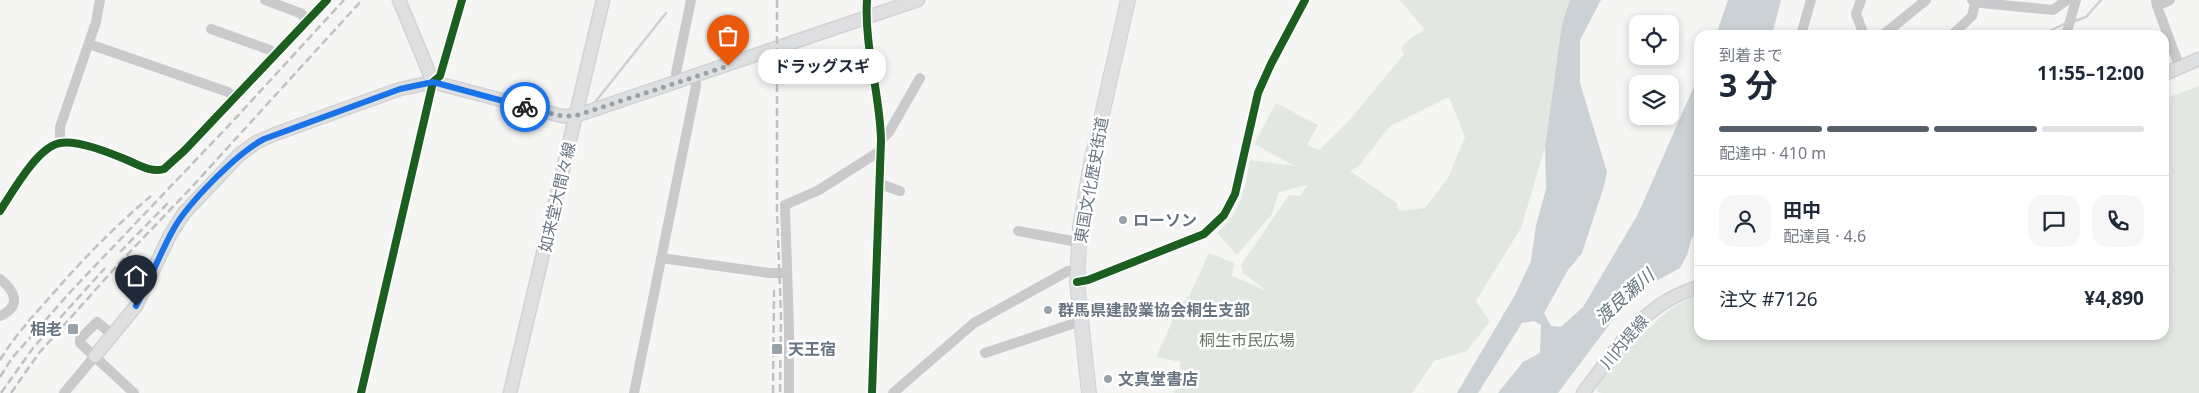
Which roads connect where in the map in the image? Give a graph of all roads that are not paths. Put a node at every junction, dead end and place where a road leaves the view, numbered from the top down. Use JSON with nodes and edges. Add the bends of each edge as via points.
{"nodes":[{"id":1,"x":100,"y":0,"type":"edge"},
{"id":2,"x":265,"y":0,"type":"edge"},
{"id":3,"x":327,"y":0,"type":"edge"},
{"id":4,"x":399,"y":0,"type":"edge"},
{"id":5,"x":462,"y":0,"type":"edge"},
{"id":6,"x":603,"y":0,"type":"edge"},
{"id":7,"x":691,"y":0,"type":"edge"},
{"id":8,"x":867,"y":0,"type":"edge"},
{"id":9,"x":918,"y":0,"type":"edge"},
{"id":10,"x":1128,"y":0,"type":"edge"},
{"id":11,"x":1305,"y":0,"type":"edge"},
{"id":12,"x":1811,"y":0,"type":"edge"},
{"id":13,"x":1861,"y":0,"type":"edge"},
{"id":14,"x":1926,"y":0,"type":"edge"},
{"id":15,"x":2067,"y":0,"type":"edge"},
{"id":16,"x":2076,"y":0,"type":"edge"},
{"id":17,"x":2170,"y":0,"type":"edge"},
{"id":18,"x":1974,"y":1,"type":"edge"},
{"id":19,"x":2156,"y":3,"type":"edge"},
{"id":20,"x":866,"y":18,"type":"junction"},
{"id":21,"x":309,"y":20,"type":"junction"},
{"id":22,"x":2068,"y":26,"type":"edge"},
{"id":23,"x":211,"y":29,"type":"dead end"},
{"id":24,"x":1802,"y":30,"type":"edge"},
{"id":25,"x":1862,"y":30,"type":"edge"},
{"id":26,"x":1889,"y":30,"type":"edge"},
{"id":27,"x":1957,"y":30,"type":"edge"},
{"id":28,"x":2166,"y":30,"type":"edge"},
{"id":29,"x":2169,"y":38,"type":"edge"},
{"id":30,"x":89,"y":44,"type":"junction"},
{"id":31,"x":275,"y":55,"type":"junction"},
{"id":32,"x":2199,"y":59,"type":"edge"},
{"id":33,"x":2180,"y":68,"type":"junction"},
{"id":34,"x":2169,"y":72,"type":"edge"},
{"id":35,"x":695,"y":77,"type":"junction"},
{"id":36,"x":920,"y":78,"type":"dead end"},
{"id":37,"x":433,"y":82,"type":"junction"},
{"id":38,"x":678,"y":83,"type":"junction"},
{"id":39,"x":235,"y":98,"type":"junction"},
{"id":40,"x":575,"y":116,"type":"junction"},
{"id":41,"x":881,"y":140,"type":"junction"},
{"id":42,"x":60,"y":143,"type":"junction"},
{"id":43,"x":880,"y":151,"type":"junction"},
{"id":44,"x":880,"y":184,"type":"junction"},
{"id":45,"x":900,"y":191,"type":"dead end"},
{"id":46,"x":0,"y":211,"type":"edge"},
{"id":47,"x":1018,"y":232,"type":"dead end"},
{"id":48,"x":1078,"y":242,"type":"junction"},
{"id":49,"x":661,"y":258,"type":"junction"},
{"id":50,"x":787,"y":273,"type":"junction"},
{"id":51,"x":1077,"y":276,"type":"junction"},
{"id":52,"x":0,"y":279,"type":"edge"},
{"id":53,"x":1694,"y":286,"type":"edge"},
{"id":54,"x":0,"y":316,"type":"edge"},
{"id":55,"x":1081,"y":321,"type":"junction"},
{"id":56,"x":113,"y":335,"type":"junction"},
{"id":57,"x":986,"y":353,"type":"dead end"},
{"id":58,"x":95,"y":356,"type":"junction"},
{"id":59,"x":64,"y":393,"type":"edge"},
{"id":60,"x":134,"y":393,"type":"edge"},
{"id":61,"x":361,"y":393,"type":"edge"},
{"id":62,"x":510,"y":393,"type":"edge"},
{"id":63,"x":634,"y":393,"type":"edge"},
{"id":64,"x":788,"y":393,"type":"edge"},
{"id":65,"x":872,"y":393,"type":"edge"},
{"id":66,"x":893,"y":393,"type":"edge"},
{"id":67,"x":1089,"y":393,"type":"edge"},
{"id":68,"x":1584,"y":393,"type":"edge"}],
"edges":[{"from":1,"to":30,"type":"street"},
{"from":2,"to":21,"type":"street","via":[[300,13]]},
{"from":3,"to":21,"type":"street"},
{"from":4,"to":37,"type":"main road"},
{"from":5,"to":37,"type":"street","via":[[440,76]]},
{"from":6,"to":40,"type":"main road","name":"如来堂大間々線"},
{"from":7,"to":38,"type":"street","via":[[676,73]]},
{"from":8,"to":20,"type":"street"},
{"from":9,"to":20,"type":"main road"},
{"from":10,"to":48,"type":"highway","name":"東国文化歴史街道","via":[[1091,163]]},
{"from":11,"to":51,"type":"street","via":[[1258,93],[1235,194],[1224,215],[1197,237],[1088,280]]},
{"from":12,"to":24,"type":"street"},
{"from":13,"to":25,"type":"street","via":[[1856,14]]},
{"from":14,"to":26,"type":"street"},
{"from":15,"to":18,"type":"street","via":[[2053,10]]},
{"from":16,"to":22,"type":"street"},
{"from":17,"to":19,"type":"street"},
{"from":18,"to":27,"type":"street","via":[[1972,16]]},
{"from":19,"to":28,"type":"street"},
{"from":20,"to":35,"type":"main road"},
{"from":20,"to":41,"type":"street"},
{"from":21,"to":31,"type":"street"},
{"from":23,"to":31,"type":"street","via":[[270,50]]},
{"from":29,"to":33,"type":"street"},
{"from":30,"to":39,"type":"street","via":[[228,92]]},
{"from":30,"to":42,"type":"street","via":[[60,127]]},
{"from":31,"to":39,"type":"street"},
{"from":32,"to":33,"type":"main road"},
{"from":33,"to":34,"type":"main road"},
{"from":35,"to":38,"type":"main road"},
{"from":35,"to":49,"type":"street","via":[[696,86]]},
{"from":36,"to":41,"type":"street","via":[[889,132]]},
{"from":37,"to":40,"type":"main road","via":[[562,116]]},
{"from":37,"to":56,"type":"main road","via":[[400,89],[275,134],[240,154],[179,220],[141,298]]},
{"from":37,"to":61,"type":"street"},
{"from":38,"to":40,"type":"main road"},
{"from":39,"to":42,"type":"street","via":[[164,170],[151,170],[93,148]]},
{"from":40,"to":62,"type":"main road","name":"如来堂大間々線"},
{"from":41,"to":43,"type":"street"},
{"from":42,"to":46,"type":"street","via":[[47,149],[34,162]]},
{"from":43,"to":44,"type":"street"},
{"from":43,"to":50,"type":"street","via":[[827,185],[785,205]]},
{"from":44,"to":45,"type":"street"},
{"from":44,"to":65,"type":"street"},
{"from":47,"to":48,"type":"street"},
{"from":48,"to":51,"type":"highway","name":"東国文化歴史街道"},
{"from":49,"to":50,"type":"street"},
{"from":49,"to":63,"type":"street"},
{"from":50,"to":64,"type":"street"},
{"from":51,"to":55,"type":"highway","name":"東国文化歴史街道"},
{"from":51,"to":66,"type":"street","via":[[1068,271],[982,317]]},
{"from":52,"to":54,"type":"street","via":[[13,291],[14,300]]},
{"from":53,"to":68,"type":"main road","name":"川内堤線","via":[[1661,303],[1642,318]]},
{"from":55,"to":57,"type":"street"},
{"from":55,"to":67,"type":"highway","name":"東国文化歴史街道"},
{"from":56,"to":58,"type":"main road"},
{"from":56,"to":58,"type":"street","via":[[97,322],[80,339],[80,343]]},
{"from":58,"to":59,"type":"street"},
{"from":58,"to":60,"type":"street"}]}
